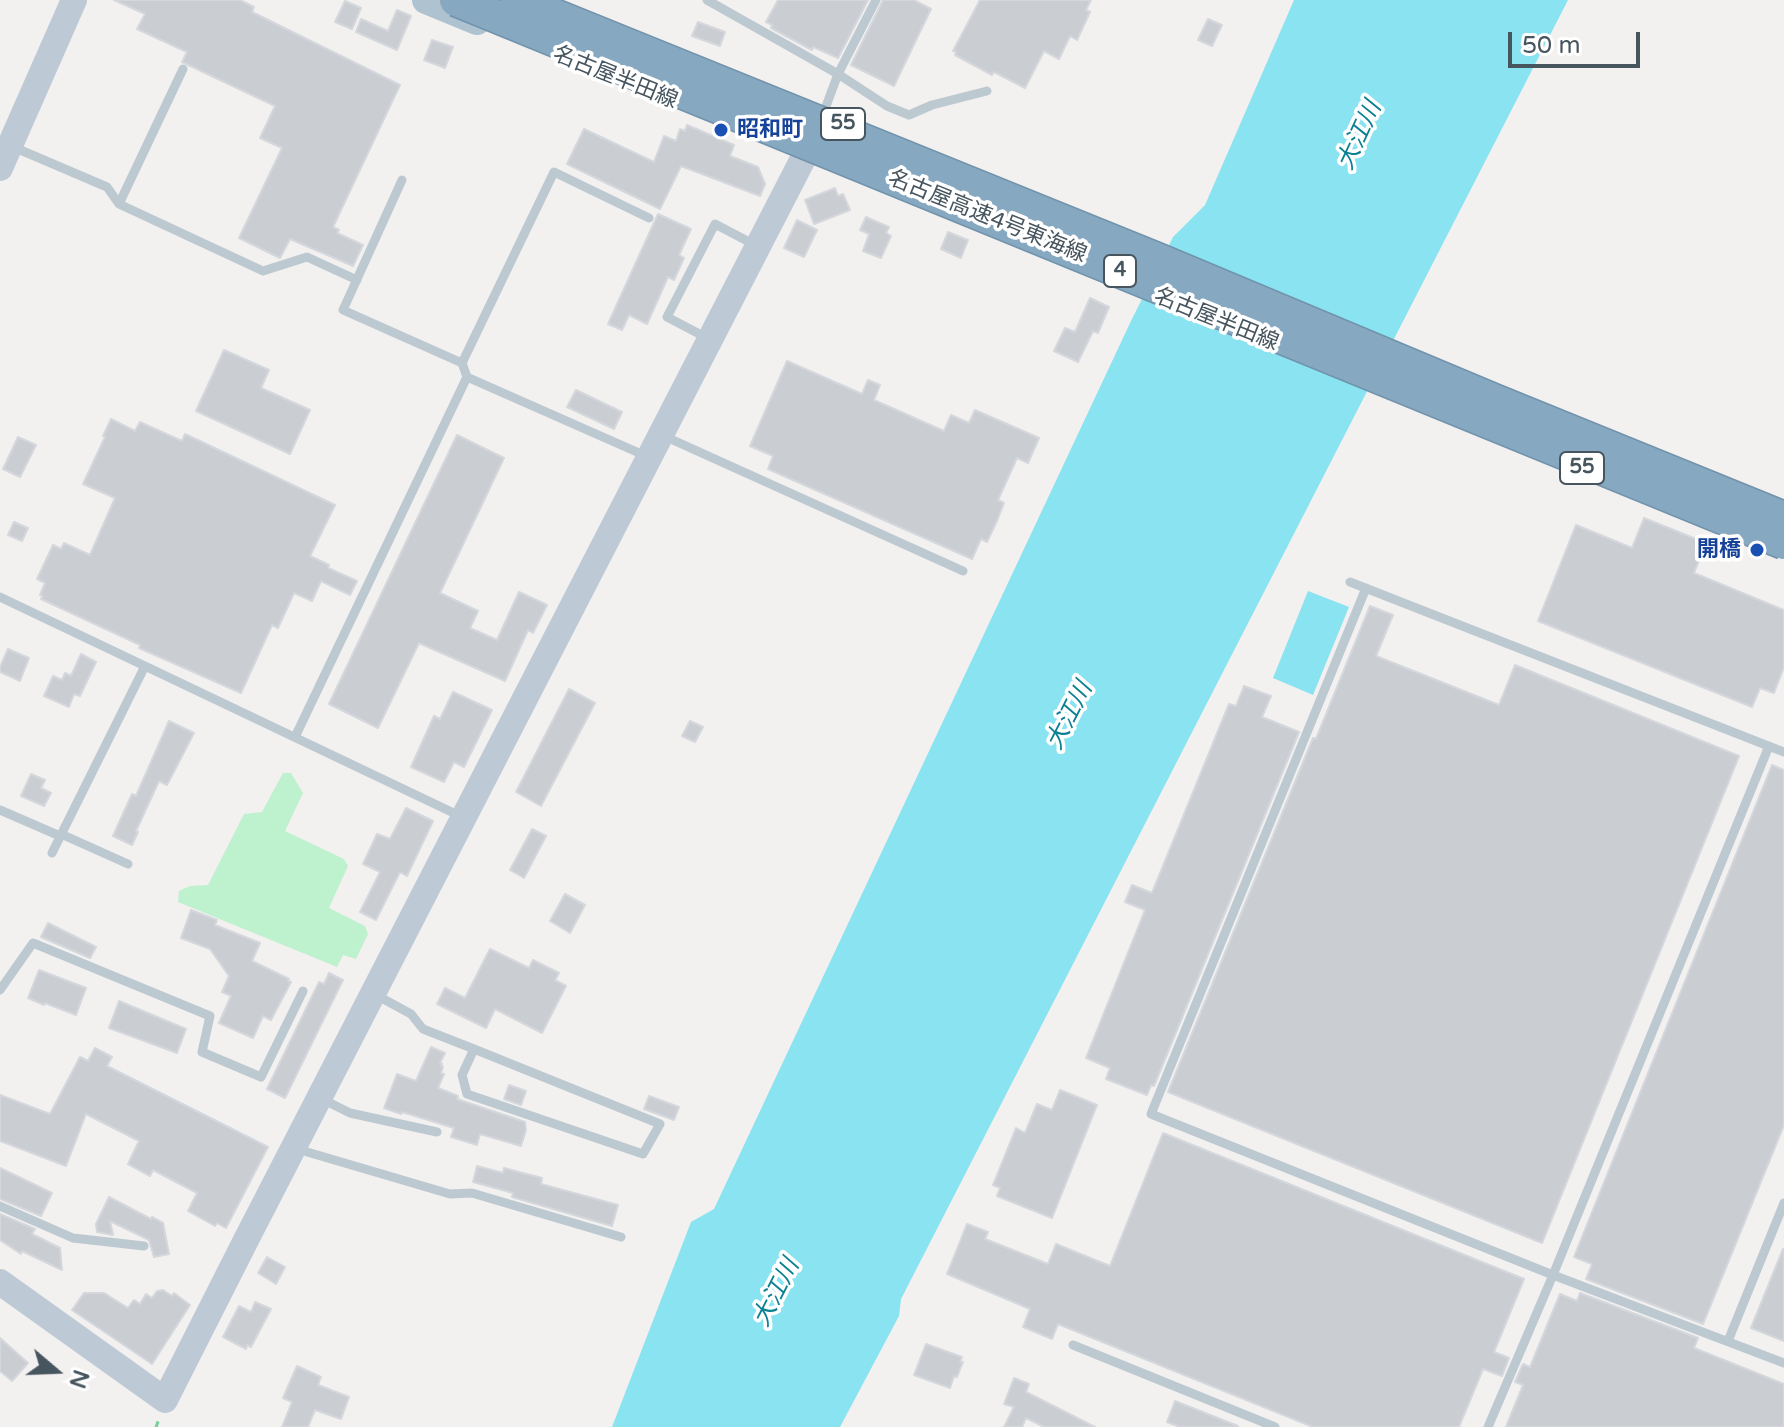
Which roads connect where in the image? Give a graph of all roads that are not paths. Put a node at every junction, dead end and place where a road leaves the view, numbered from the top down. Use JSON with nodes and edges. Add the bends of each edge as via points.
{"nodes":[{"id":1,"x":74,"y":0,"type":"edge"},
{"id":2,"x":426,"y":0,"type":"edge"},
{"id":3,"x":456,"y":0,"type":"edge"},
{"id":4,"x":517,"y":0,"type":"edge"},
{"id":5,"x":544,"y":0,"type":"edge"},
{"id":6,"x":707,"y":0,"type":"edge"},
{"id":7,"x":876,"y":0,"type":"edge"},
{"id":8,"x":183,"y":69,"type":"dead end"},
{"id":9,"x":838,"y":74,"type":"junction"},
{"id":10,"x":987,"y":91,"type":"dead end"},
{"id":11,"x":814,"y":134,"type":"junction"},
{"id":12,"x":5,"y":157,"type":"edge"},
{"id":13,"x":402,"y":180,"type":"dead end"},
{"id":14,"x":119,"y":204,"type":"junction"},
{"id":15,"x":649,"y":218,"type":"dead end"},
{"id":16,"x":758,"y":247,"type":"junction"},
{"id":17,"x":357,"y":280,"type":"junction"},
{"id":18,"x":710,"y":339,"type":"junction"},
{"id":19,"x":462,"y":363,"type":"junction"},
{"id":20,"x":467,"y":377,"type":"junction"},
{"id":21,"x":655,"y":446,"type":"junction"},
{"id":22,"x":1784,"y":502,"type":"edge"},
{"id":23,"x":1784,"y":518,"type":"edge"},
{"id":24,"x":1784,"y":543,"type":"edge"},
{"id":25,"x":1784,"y":550,"type":"edge"},
{"id":26,"x":963,"y":571,"type":"dead end"},
{"id":27,"x":1350,"y":582,"type":"dead end"},
{"id":28,"x":1366,"y":588,"type":"junction"},
{"id":29,"x":0,"y":597,"type":"edge"},
{"id":30,"x":145,"y":666,"type":"junction"},
{"id":31,"x":295,"y":737,"type":"junction"},
{"id":32,"x":1769,"y":746,"type":"junction"},
{"id":33,"x":1784,"y":752,"type":"edge"},
{"id":34,"x":0,"y":810,"type":"edge"},
{"id":35,"x":463,"y":818,"type":"junction"},
{"id":36,"x":61,"y":835,"type":"junction"},
{"id":37,"x":52,"y":853,"type":"dead end"},
{"id":38,"x":128,"y":864,"type":"dead end"},
{"id":39,"x":0,"y":990,"type":"edge"},
{"id":40,"x":303,"y":991,"type":"dead end"},
{"id":41,"x":373,"y":993,"type":"junction"},
{"id":42,"x":474,"y":1049,"type":"junction"},
{"id":43,"x":319,"y":1098,"type":"junction"},
{"id":44,"x":437,"y":1132,"type":"dead end"},
{"id":45,"x":293,"y":1148,"type":"junction"},
{"id":46,"x":1784,"y":1203,"type":"edge"},
{"id":47,"x":0,"y":1206,"type":"edge"},
{"id":48,"x":621,"y":1237,"type":"dead end"},
{"id":49,"x":144,"y":1246,"type":"dead end"},
{"id":50,"x":1553,"y":1275,"type":"junction"},
{"id":51,"x":0,"y":1282,"type":"edge"},
{"id":52,"x":1728,"y":1341,"type":"junction"},
{"id":53,"x":1073,"y":1345,"type":"dead end"},
{"id":54,"x":1784,"y":1363,"type":"edge"},
{"id":55,"x":1275,"y":1427,"type":"edge"},
{"id":56,"x":1488,"y":1427,"type":"edge"}],
"edges":[{"from":1,"to":12,"type":"street"},
{"from":2,"to":11,"type":"main road","name":"名古屋半田線","number":"55","via":[[687,108]]},
{"from":3,"to":24,"type":"highway","name":"名古屋高速4号東海線","number":"4","bridge":true},
{"from":4,"to":23,"type":"highway","name":"名古屋高速4号東海線","number":"4","bridge":true},
{"from":5,"to":11,"type":"main road","name":"名古屋半田線","number":"55"},
{"from":6,"to":9,"type":"lane"},
{"from":7,"to":9,"type":"lane"},
{"from":8,"to":14,"type":"lane"},
{"from":9,"to":10,"type":"lane","via":[[909,115]]},
{"from":9,"to":11,"type":"lane"},
{"from":11,"to":16,"type":"street"},
{"from":11,"to":22,"type":"main road","name":"名古屋半田線","number":"55","via":[[1142,246]]},
{"from":11,"to":25,"type":"main road","name":"名古屋半田線","number":"55","via":[[1122,282]]},
{"from":12,"to":14,"type":"lane","via":[[107,187]]},
{"from":13,"to":17,"type":"lane"},
{"from":14,"to":17,"type":"lane","via":[[263,271],[307,257]]},
{"from":15,"to":19,"type":"lane","via":[[554,172]]},
{"from":16,"to":18,"type":"street"},
{"from":16,"to":18,"type":"lane","via":[[715,224],[694,264],[667,317]]},
{"from":17,"to":19,"type":"lane","via":[[343,310]]},
{"from":18,"to":21,"type":"street"},
{"from":19,"to":20,"type":"lane"},
{"from":20,"to":21,"type":"lane"},
{"from":20,"to":31,"type":"lane"},
{"from":21,"to":26,"type":"lane"},
{"from":21,"to":35,"type":"street"},
{"from":27,"to":28,"type":"lane"},
{"from":28,"to":32,"type":"lane"},
{"from":28,"to":50,"type":"lane","via":[[1151,1114]]},
{"from":29,"to":30,"type":"lane"},
{"from":30,"to":31,"type":"lane"},
{"from":30,"to":36,"type":"lane"},
{"from":31,"to":35,"type":"lane"},
{"from":32,"to":33,"type":"lane"},
{"from":32,"to":50,"type":"lane"},
{"from":34,"to":36,"type":"lane"},
{"from":35,"to":41,"type":"street"},
{"from":36,"to":37,"type":"lane"},
{"from":36,"to":38,"type":"lane"},
{"from":39,"to":40,"type":"lane","via":[[33,943],[210,1016],[202,1052],[261,1077]]},
{"from":41,"to":42,"type":"lane","via":[[411,1014],[423,1029]]},
{"from":41,"to":43,"type":"street"},
{"from":42,"to":42,"type":"lane","via":[[574,1089],[660,1124],[643,1154],[467,1094],[462,1075]]},
{"from":43,"to":44,"type":"lane","via":[[350,1113]]},
{"from":43,"to":45,"type":"street"},
{"from":45,"to":48,"type":"lane"},
{"from":45,"to":51,"type":"street","via":[[165,1400]]},
{"from":46,"to":52,"type":"lane"},
{"from":47,"to":49,"type":"lane","via":[[73,1238]]},
{"from":50,"to":52,"type":"lane"},
{"from":50,"to":56,"type":"lane"},
{"from":52,"to":54,"type":"lane"},
{"from":53,"to":55,"type":"lane"}]}
